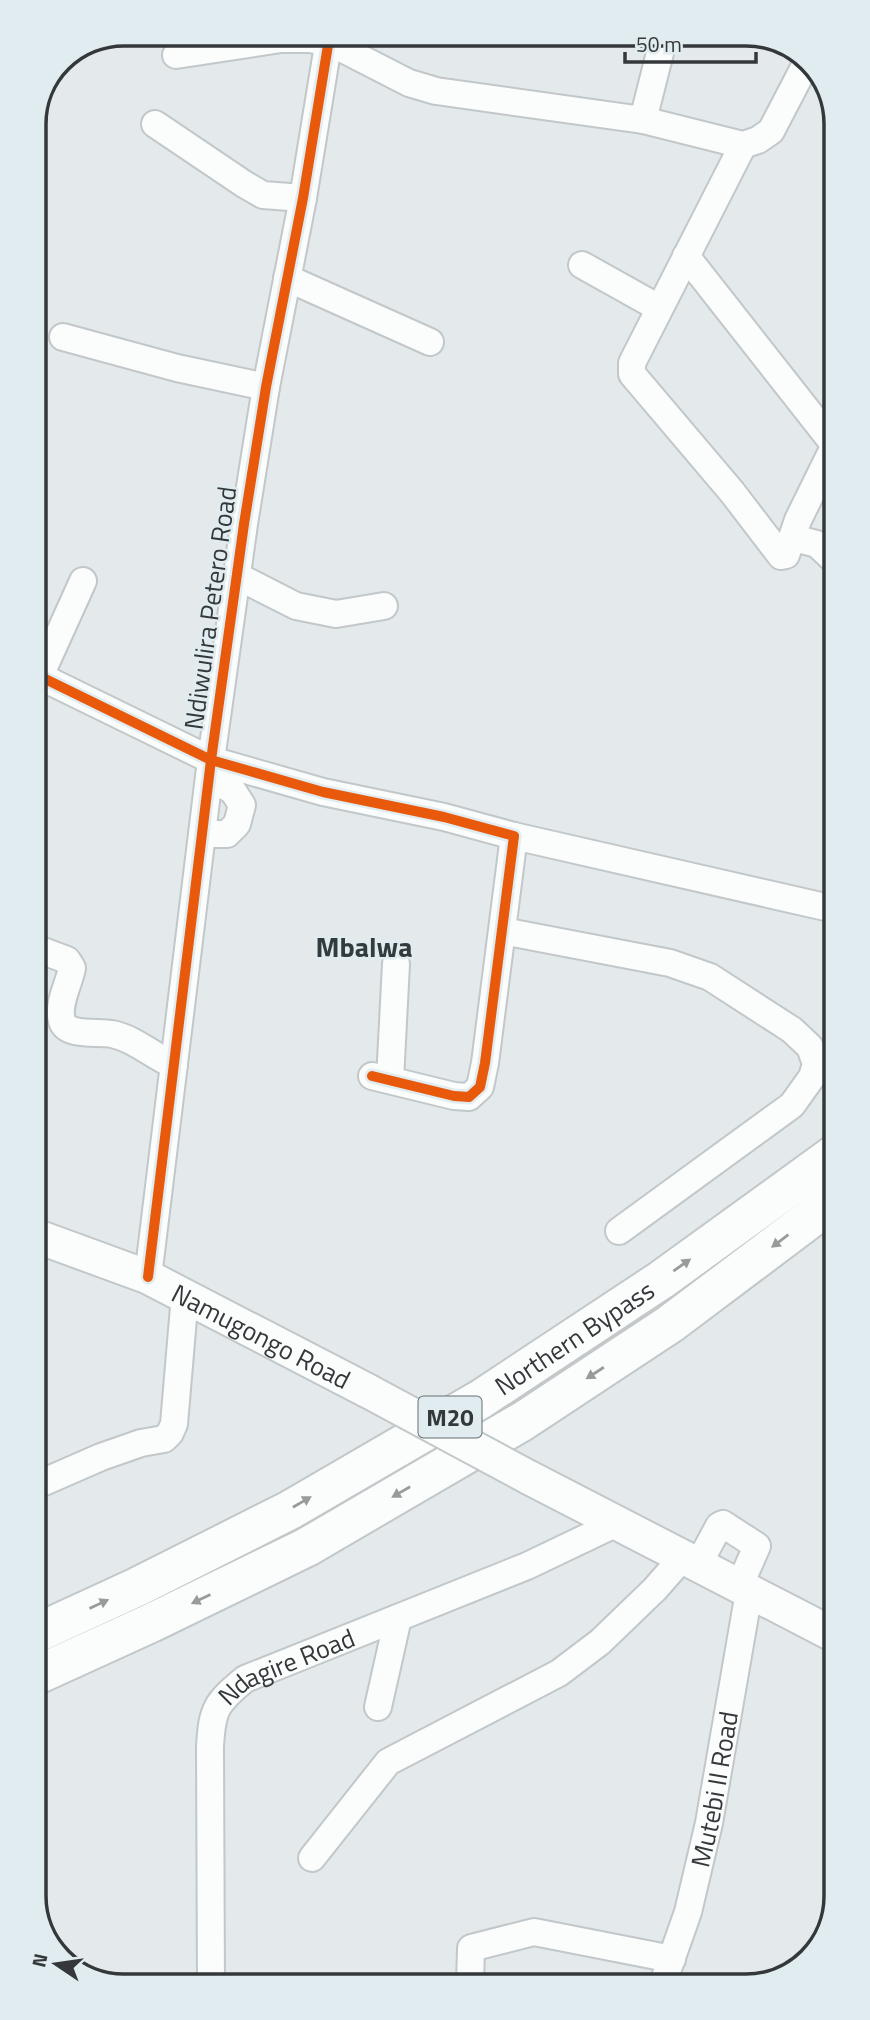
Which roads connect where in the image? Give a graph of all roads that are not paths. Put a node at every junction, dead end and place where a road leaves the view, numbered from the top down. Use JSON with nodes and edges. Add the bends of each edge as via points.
{"nodes":[{"id":1,"x":235,"y":46,"type":"edge"},
{"id":2,"x":328,"y":46,"type":"edge"},
{"id":3,"x":343,"y":46,"type":"edge"},
{"id":4,"x":662,"y":46,"type":"edge"},
{"id":5,"x":176,"y":55,"type":"dead end"},
{"id":6,"x":802,"y":69,"type":"edge"},
{"id":7,"x":643,"y":120,"type":"junction"},
{"id":8,"x":155,"y":124,"type":"dead end"},
{"id":9,"x":743,"y":145,"type":"junction"},
{"id":10,"x":303,"y":198,"type":"junction"},
{"id":11,"x":686,"y":256,"type":"junction"},
{"id":12,"x":582,"y":265,"type":"dead end"},
{"id":13,"x":287,"y":278,"type":"junction"},
{"id":14,"x":659,"y":308,"type":"junction"},
{"id":15,"x":63,"y":337,"type":"dead end"},
{"id":16,"x":430,"y":342,"type":"dead end"},
{"id":17,"x":266,"y":387,"type":"junction"},
{"id":18,"x":824,"y":432,"type":"edge"},
{"id":19,"x":824,"y":467,"type":"edge"},
{"id":20,"x":793,"y":538,"type":"junction"},
{"id":21,"x":824,"y":551,"type":"edge"},
{"id":22,"x":237,"y":576,"type":"junction"},
{"id":23,"x":83,"y":581,"type":"dead end"},
{"id":24,"x":384,"y":606,"type":"dead end"},
{"id":25,"x":46,"y":657,"type":"edge"},
{"id":26,"x":46,"y":680,"type":"edge"},
{"id":27,"x":210,"y":769,"type":"junction"},
{"id":28,"x":202,"y":834,"type":"junction"},
{"id":29,"x":514,"y":836,"type":"junction"},
{"id":30,"x":824,"y":907,"type":"edge"},
{"id":31,"x":503,"y":931,"type":"junction"},
{"id":32,"x":46,"y":952,"type":"edge"},
{"id":33,"x":396,"y":964,"type":"dead end"},
{"id":34,"x":174,"y":1065,"type":"junction"},
{"id":35,"x":824,"y":1162,"type":"edge"},
{"id":36,"x":824,"y":1208,"type":"edge"},
{"id":37,"x":619,"y":1231,"type":"dead end"},
{"id":38,"x":46,"y":1240,"type":"edge"},
{"id":39,"x":148,"y":1277,"type":"junction"},
{"id":40,"x":185,"y":1294,"type":"junction"},
{"id":41,"x":46,"y":1481,"type":"edge"},
{"id":42,"x":619,"y":1522,"type":"junction"},
{"id":43,"x":690,"y":1561,"type":"junction"},
{"id":44,"x":744,"y":1590,"type":"junction"},
{"id":45,"x":398,"y":1618,"type":"junction"},
{"id":46,"x":46,"y":1629,"type":"edge"},
{"id":47,"x":824,"y":1630,"type":"edge"},
{"id":48,"x":46,"y":1671,"type":"edge"},
{"id":49,"x":378,"y":1707,"type":"dead end"},
{"id":50,"x":313,"y":1858,"type":"dead end"},
{"id":51,"x":667,"y":1971,"type":"edge"},
{"id":52,"x":211,"y":1974,"type":"edge"},
{"id":53,"x":470,"y":1974,"type":"edge"}],
"edges":[{"from":1,"to":5,"type":"street"},
{"from":2,"to":10,"type":"street","name":"Ndiwulira Petero Road"},
{"from":3,"to":7,"type":"street","via":[[409,83],[436,91]]},
{"from":4,"to":7,"type":"street"},
{"from":6,"to":9,"type":"street","via":[[771,131]]},
{"from":7,"to":9,"type":"street"},
{"from":8,"to":10,"type":"street","via":[[262,195]]},
{"from":9,"to":11,"type":"street"},
{"from":10,"to":13,"type":"street","name":"Ndiwulira Petero Road"},
{"from":11,"to":14,"type":"street"},
{"from":11,"to":18,"type":"street"},
{"from":12,"to":14,"type":"street"},
{"from":13,"to":16,"type":"street"},
{"from":13,"to":17,"type":"street","name":"Ndiwulira Petero Road"},
{"from":14,"to":20,"type":"street","via":[[632,363],[632,374],[732,492],[776,552],[786,555]]},
{"from":15,"to":17,"type":"street"},
{"from":17,"to":22,"type":"street","name":"Ndiwulira Petero Road"},
{"from":19,"to":20,"type":"street"},
{"from":20,"to":21,"type":"street"},
{"from":22,"to":24,"type":"street","via":[[296,606],[336,614]]},
{"from":22,"to":27,"type":"street","name":"Ndiwulira Petero Road"},
{"from":23,"to":25,"type":"street"},
{"from":26,"to":27,"type":"street"},
{"from":27,"to":28,"type":"street","name":"Ndiwulira Petero Road"},
{"from":27,"to":28,"type":"street","via":[[242,806],[237,824],[227,834]]},
{"from":27,"to":29,"type":"street"},
{"from":28,"to":34,"type":"street","name":"Ndiwulira Petero Road"},
{"from":29,"to":30,"type":"street"},
{"from":29,"to":31,"type":"street"},
{"from":31,"to":33,"type":"street","via":[[485,1063],[480,1087],[469,1097],[381,1078]]},
{"from":31,"to":37,"type":"street","via":[[670,963],[710,977],[792,1030],[810,1047],[816,1064],[812,1077],[792,1105]]},
{"from":32,"to":34,"type":"street","via":[[67,960],[72,968],[62,999],[62,1020],[67,1028],[113,1034]]},
{"from":34,"to":39,"type":"street","name":"Ndiwulira Petero Road"},
{"from":46,"to":35,"type":"highway","name":"Northern Bypass","number":"M20","one_way":true,"via":[[290,1510],[481,1399],[661,1280]]},
{"from":36,"to":48,"type":"highway","name":"Northern Bypass","number":"M20","one_way":true,"via":[[670,1324],[523,1421],[307,1547]]},
{"from":38,"to":39,"type":"main road","name":"Namugongo Road"},
{"from":39,"to":40,"type":"main road","name":"Namugongo Road"},
{"from":40,"to":41,"type":"street","via":[[170,1433]]},
{"from":40,"to":42,"type":"main road","name":"Namugongo Road","bridge":true},
{"from":42,"to":43,"type":"main road"},
{"from":42,"to":45,"type":"street","name":"Ndagire Road","via":[[527,1566]]},
{"from":43,"to":44,"type":"main road"},
{"from":43,"to":44,"type":"street","name":"Mutebi II Road","via":[[723,1524],[757,1546]]},
{"from":43,"to":50,"type":"street","via":[[600,1643],[559,1672],[388,1762]]},
{"from":44,"to":47,"type":"main road"},
{"from":44,"to":51,"type":"street","name":"Mutebi II Road","via":[[709,1823],[688,1912]]},
{"from":45,"to":49,"type":"street"},
{"from":45,"to":52,"type":"street","name":"Ndagire Road","via":[[245,1679],[217,1706],[210,1747]]},
{"from":51,"to":53,"type":"street","via":[[534,1932],[471,1948]]}]}
